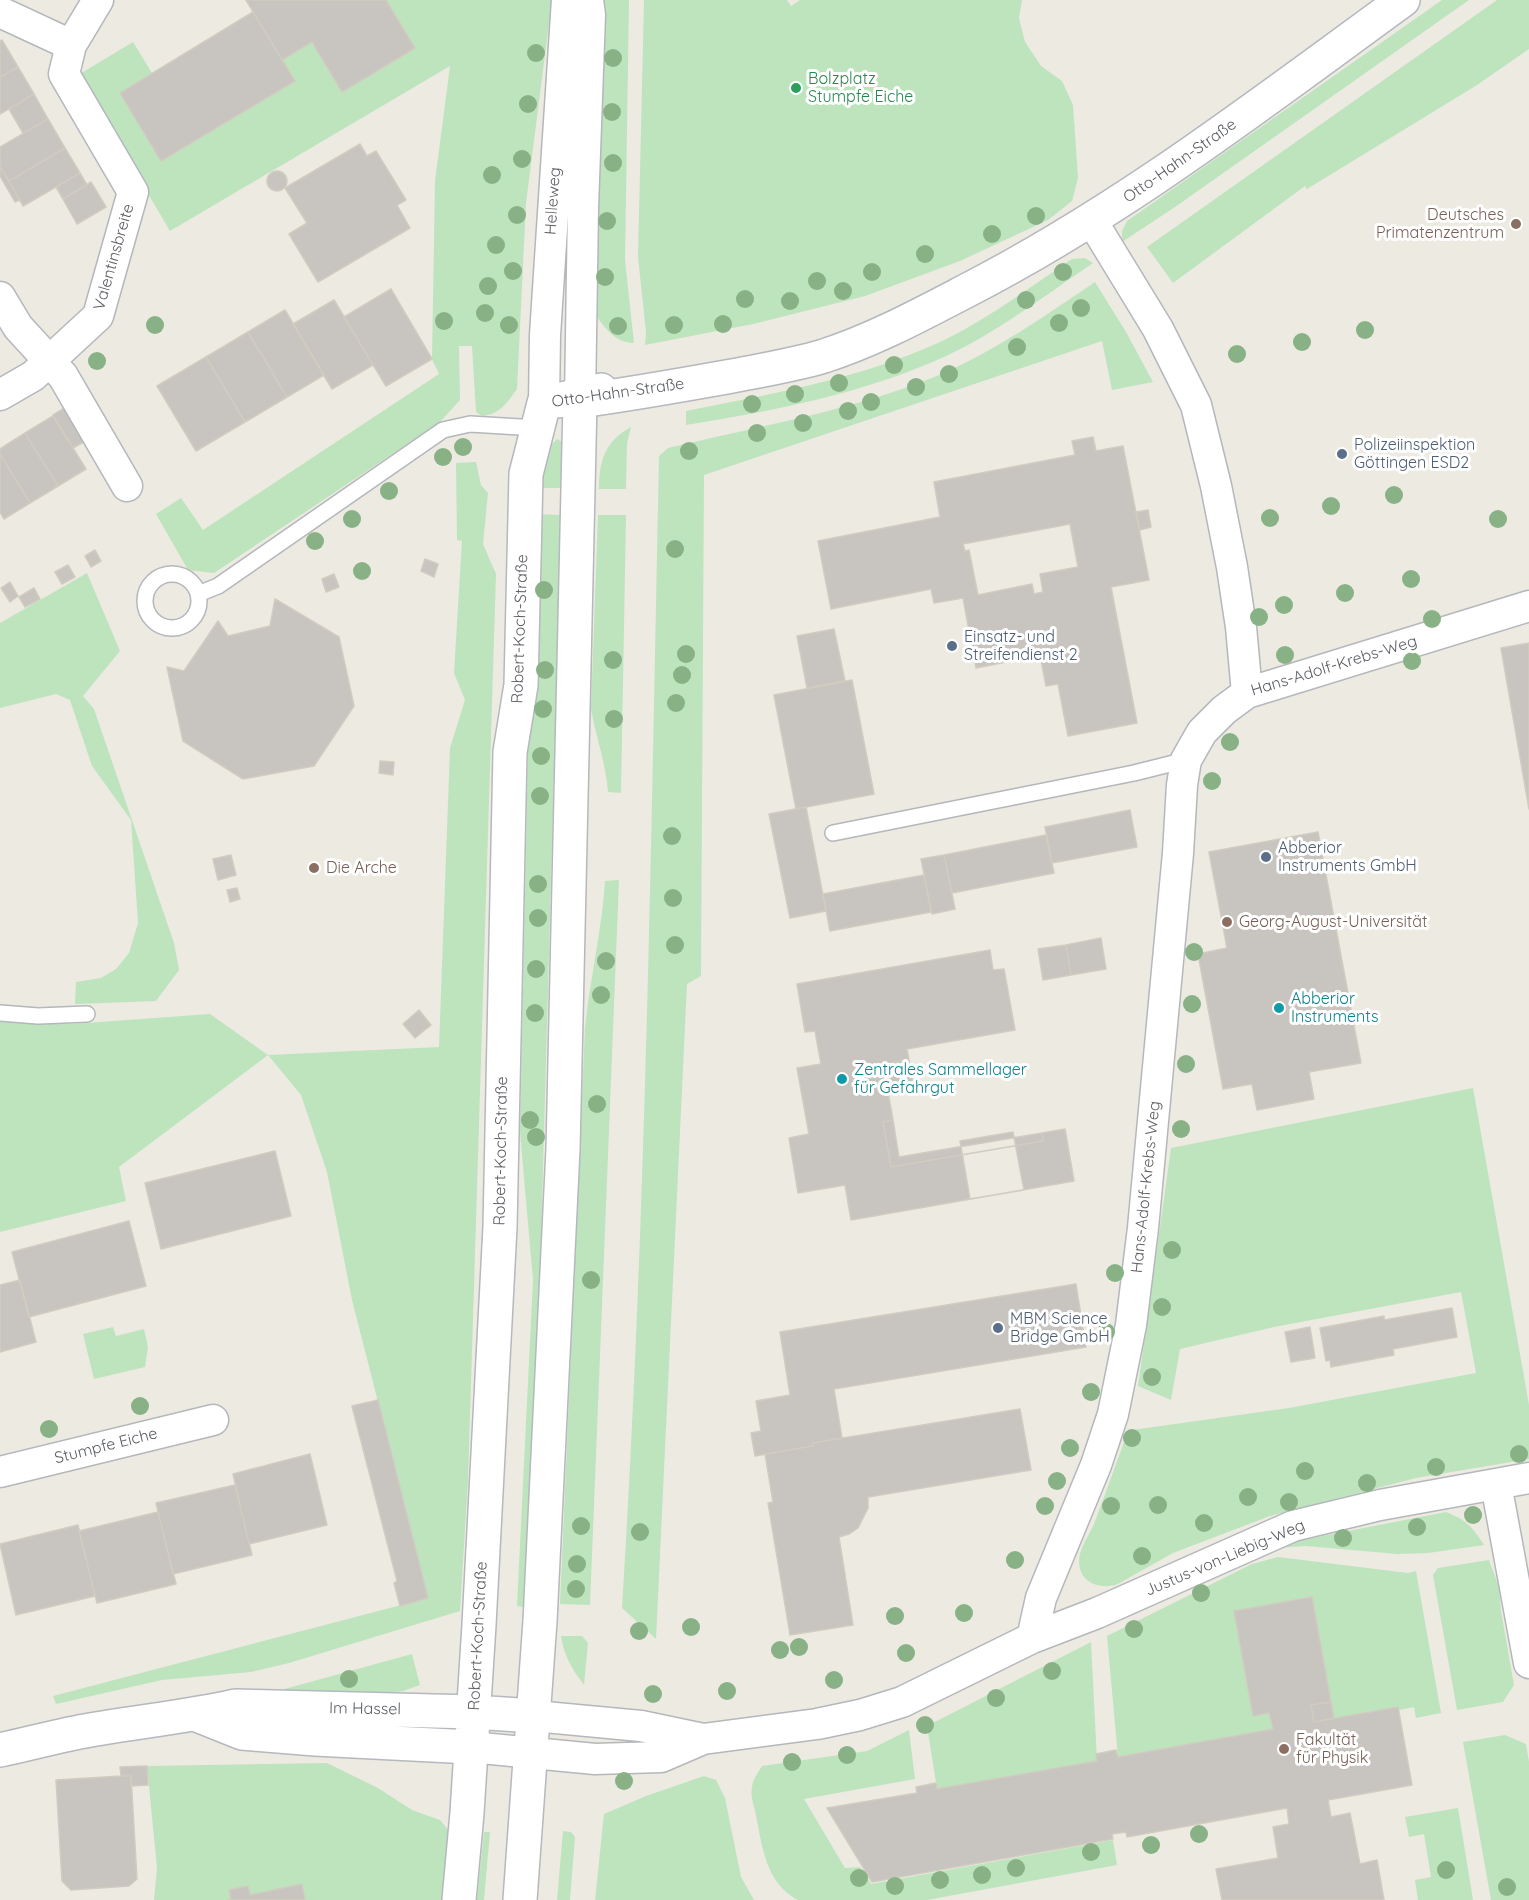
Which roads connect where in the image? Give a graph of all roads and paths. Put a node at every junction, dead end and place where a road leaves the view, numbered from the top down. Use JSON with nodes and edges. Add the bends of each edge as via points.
{"nodes":[{"id":1,"x":98,"y":0,"type":"edge"},
{"id":2,"x":567,"y":0,"type":"edge"},
{"id":3,"x":588,"y":0,"type":"edge"},
{"id":4,"x":1403,"y":0,"type":"edge"},
{"id":5,"x":0,"y":12,"type":"edge"},
{"id":6,"x":71,"y":45,"type":"junction"},
{"id":7,"x":1092,"y":221,"type":"junction"},
{"id":8,"x":0,"y":297,"type":"edge"},
{"id":9,"x":49,"y":361,"type":"junction"},
{"id":10,"x":0,"y":395,"type":"edge"},
{"id":11,"x":580,"y":398,"type":"junction"},
{"id":12,"x":540,"y":416,"type":"junction"},
{"id":13,"x":127,"y":486,"type":"dead end"},
{"id":14,"x":198,"y":594,"type":"dead end"},
{"id":15,"x":1529,"y":606,"type":"edge"},
{"id":16,"x":1247,"y":693,"type":"junction"},
{"id":17,"x":1186,"y":760,"type":"junction"},
{"id":18,"x":833,"y":833,"type":"dead end"},
{"id":19,"x":0,"y":1013,"type":"edge"},
{"id":20,"x":87,"y":1014,"type":"dead end"},
{"id":21,"x":213,"y":1420,"type":"dead end"},
{"id":22,"x":0,"y":1472,"type":"edge"},
{"id":23,"x":1529,"y":1478,"type":"edge"},
{"id":24,"x":1496,"y":1484,"type":"junction"},
{"id":25,"x":1032,"y":1638,"type":"junction"},
{"id":26,"x":1529,"y":1664,"type":"edge"},
{"id":27,"x":474,"y":1712,"type":"junction"},
{"id":28,"x":197,"y":1715,"type":"junction"},
{"id":29,"x":534,"y":1716,"type":"junction"},
{"id":30,"x":703,"y":1739,"type":"junction"},
{"id":31,"x":471,"y":1747,"type":"junction"},
{"id":32,"x":0,"y":1750,"type":"edge"},
{"id":33,"x":531,"y":1752,"type":"junction"},
{"id":34,"x":459,"y":1900,"type":"edge"},
{"id":35,"x":520,"y":1900,"type":"edge"}],
"edges":[{"from":1,"to":6,"type":"street","name":"Valentinsbreite"},
{"from":2,"to":12,"type":"street","name":"Helleweg"},
{"from":3,"to":11,"type":"street","name":"Helleweg"},
{"from":4,"to":7,"type":"street","name":"Otto-Hahn-Straße"},
{"from":5,"to":6,"type":"street"},
{"from":6,"to":9,"type":"street","name":"Valentinsbreite","via":[[63,74],[133,192],[98,316]]},
{"from":7,"to":11,"type":"street","name":"Otto-Hahn-Straße","via":[[945,302],[796,350],[640,380]]},
{"from":7,"to":16,"type":"street","via":[[1158,329],[1196,405],[1232,567]]},
{"from":8,"to":9,"type":"street","via":[[18,327]]},
{"from":9,"to":10,"type":"street","name":"Valentinsbreite","via":[[33,376]]},
{"from":9,"to":13,"type":"street","via":[[63,376]]},
{"from":11,"to":12,"type":"street","name":"Otto-Hahn-Straße"},
{"from":11,"to":29,"type":"street","via":[[563,1149]]},
{"from":12,"to":14,"type":"lane","name":"Otto-Hahn-Straße","via":[[443,430],[218,586]]},
{"from":12,"to":27,"type":"street","name":"Robert-Koch-Straße","via":[[526,474],[520,685],[510,752],[500,1227]]},
{"from":15,"to":16,"type":"street","name":"Hans-Adolf-Krebs-Weg"},
{"from":16,"to":17,"type":"street","name":"Hans-Adolf-Krebs-Weg","via":[[1202,732]]},
{"from":17,"to":18,"type":"lane"},
{"from":17,"to":25,"type":"street","name":"Hans-Adolf-Krebs-Weg","via":[[1131,1325],[1113,1414],[1041,1598]]},
{"from":19,"to":20,"type":"lane"},
{"from":21,"to":22,"type":"street","name":"Stumpfe Eiche"},
{"from":23,"to":24,"type":"street","name":"Justus-von-Liebig-Weg"},
{"from":24,"to":25,"type":"street","name":"Justus-von-Liebig-Weg","via":[[1293,1526]]},
{"from":24,"to":26,"type":"street"},
{"from":25,"to":30,"type":"street","via":[[902,1702],[860,1715]]},
{"from":27,"to":28,"type":"street","name":"Im Hassel","via":[[235,1706]]},
{"from":27,"to":29,"type":"street","name":"Im Hassel"},
{"from":27,"to":31,"type":"street","name":"Robert-Koch-Straße"},
{"from":28,"to":31,"type":"street","name":"Im Hassel","via":[[242,1733]]},
{"from":28,"to":32,"type":"street","name":"Im Hassel","via":[[83,1731]]},
{"from":29,"to":30,"type":"street","via":[[640,1726]]},
{"from":29,"to":33,"type":"street"},
{"from":30,"to":33,"type":"street","via":[[661,1757],[595,1759]]},
{"from":31,"to":33,"type":"street"},
{"from":31,"to":34,"type":"street","name":"Robert-Koch-Straße"},
{"from":33,"to":35,"type":"street"}]}
